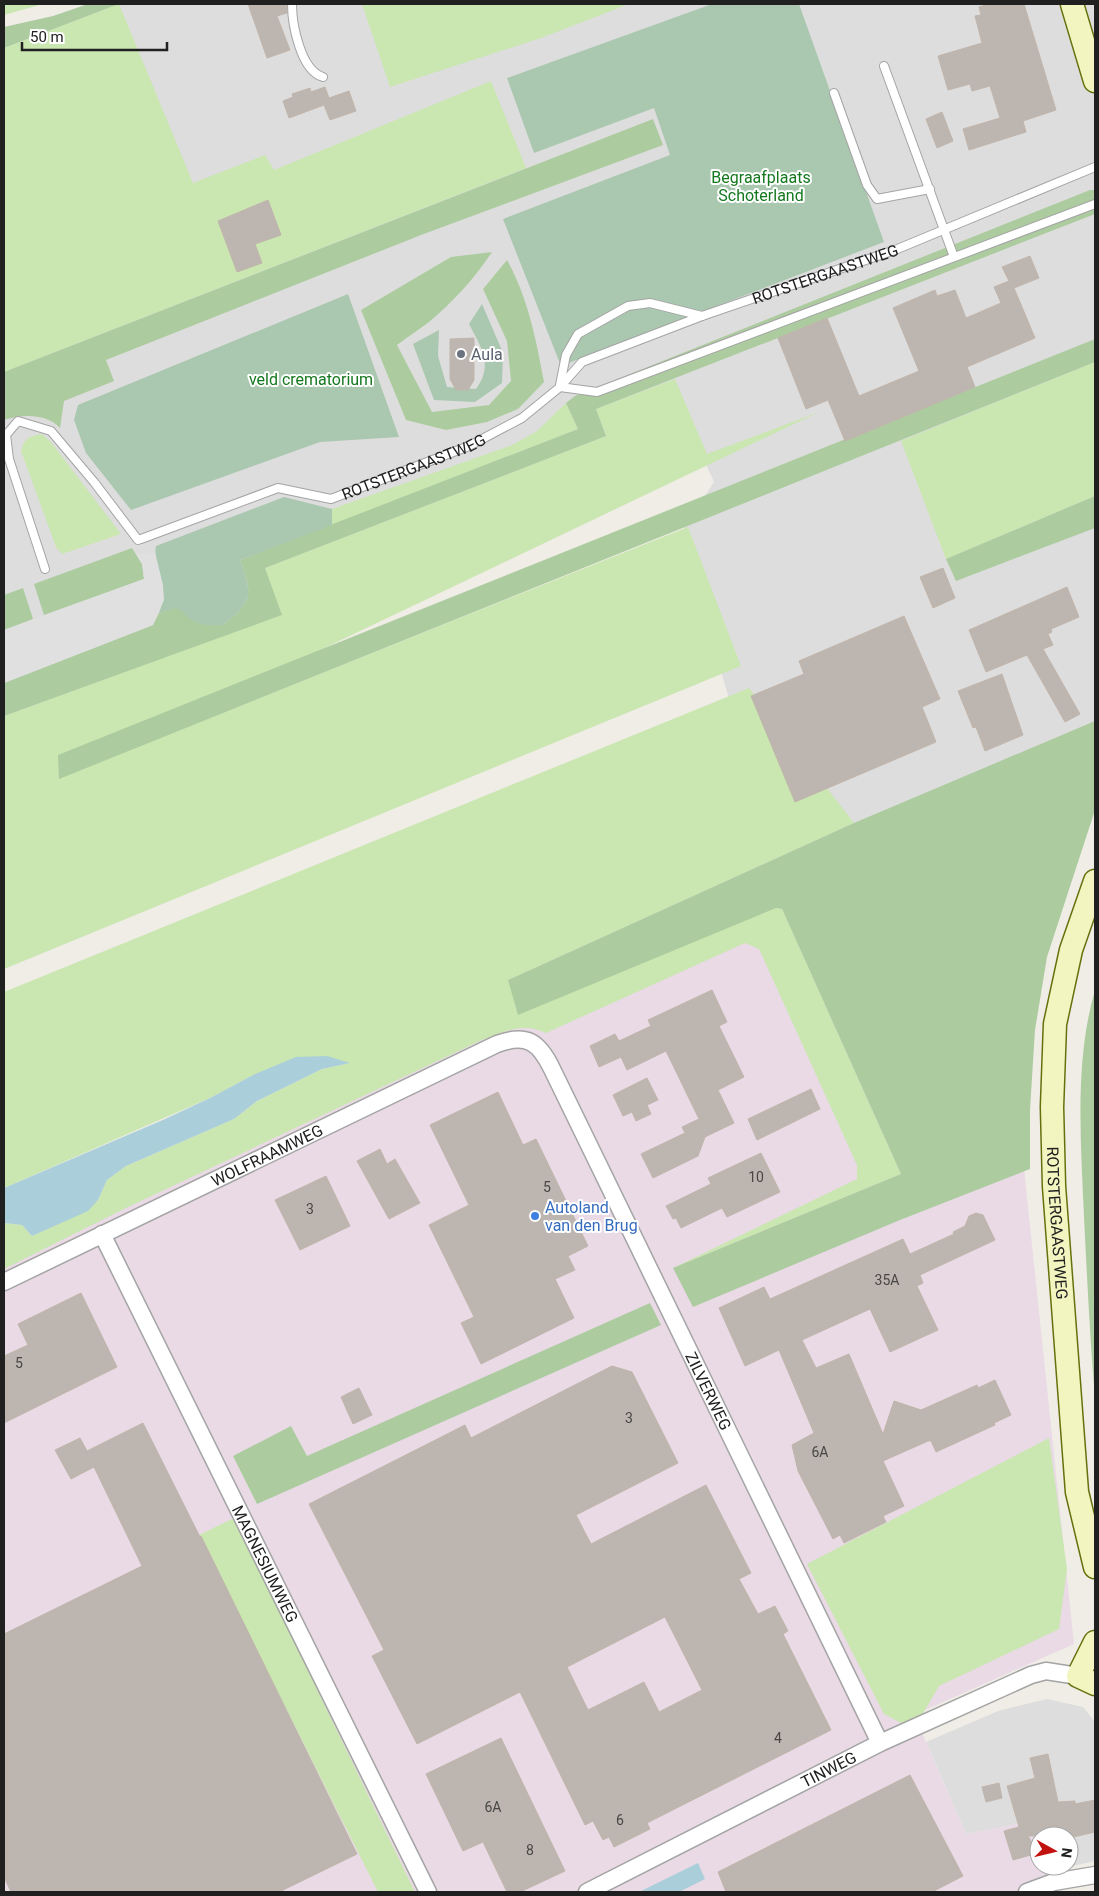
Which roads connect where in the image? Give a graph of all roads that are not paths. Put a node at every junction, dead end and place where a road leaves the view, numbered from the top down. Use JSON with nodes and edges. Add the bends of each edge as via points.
{"nodes":[{"id":1,"x":292,"y":4,"type":"edge"},
{"id":2,"x":1072,"y":4,"type":"edge"},
{"id":3,"x":884,"y":66,"type":"dead end"},
{"id":4,"x":323,"y":77,"type":"dead end"},
{"id":5,"x":1095,"y":81,"type":"edge"},
{"id":6,"x":834,"y":93,"type":"dead end"},
{"id":7,"x":1095,"y":167,"type":"edge"},
{"id":8,"x":930,"y":189,"type":"junction"},
{"id":9,"x":1095,"y":204,"type":"edge"},
{"id":10,"x":945,"y":230,"type":"junction"},
{"id":11,"x":954,"y":257,"type":"junction"},
{"id":12,"x":702,"y":316,"type":"junction"},
{"id":13,"x":560,"y":387,"type":"junction"},
{"id":14,"x":5,"y":435,"type":"edge"},
{"id":15,"x":45,"y":569,"type":"dead end"},
{"id":16,"x":1095,"y":881,"type":"edge"},
{"id":17,"x":532,"y":1043,"type":"joint"},
{"id":18,"x":102,"y":1234,"type":"junction"},
{"id":19,"x":4,"y":1282,"type":"edge"},
{"id":20,"x":1095,"y":1567,"type":"edge"},
{"id":21,"x":1095,"y":1642,"type":"edge"},
{"id":22,"x":1087,"y":1680,"type":"edge"},
{"id":23,"x":880,"y":1743,"type":"junction"},
{"id":24,"x":1095,"y":1875,"type":"edge"},
{"id":25,"x":428,"y":1892,"type":"edge"},
{"id":26,"x":587,"y":1892,"type":"edge"},
{"id":27,"x":1027,"y":1892,"type":"edge"}],
"edges":[{"from":1,"to":4,"type":"lane","via":[[295,34],[308,66],[315,75]]},
{"from":2,"to":5,"type":"street"},
{"from":3,"to":8,"type":"lane"},
{"from":6,"to":8,"type":"lane","via":[[867,185],[877,199]]},
{"from":7,"to":10,"type":"lane","name":"ROTSTERGAASTWEG"},
{"from":8,"to":10,"type":"lane"},
{"from":9,"to":11,"type":"lane","name":"ROTSTERGAASTWEG"},
{"from":10,"to":11,"type":"lane"},
{"from":10,"to":12,"type":"lane","name":"ROTSTERGAASTWEG"},
{"from":11,"to":13,"type":"lane","name":"ROTSTERGAASTWEG","via":[[597,392]]},
{"from":12,"to":13,"type":"lane","name":"ROTSTERGAASTWEG","via":[[582,362]]},
{"from":12,"to":13,"type":"lane","via":[[650,303],[628,306],[578,334],[566,356]]},
{"from":13,"to":14,"type":"lane","name":"ROTSTERGAASTWEG","via":[[522,418],[469,446],[331,499],[278,488],[140,540],[51,431],[18,422]]},
{"from":14,"to":15,"type":"lane","via":[[9,459]]},
{"from":16,"to":20,"type":"street","name":"ROTSTERGAASTWEG","via":[[1071,950],[1056,1024],[1052,1107],[1054,1186],[1077,1492]]},
{"from":17,"to":18,"type":"street","name":"WOLFRAAMWEG","via":[[517,1039],[497,1044]]},
{"from":17,"to":23,"type":"street","name":"ZILVERWEG","via":[[544,1052]]},
{"from":18,"to":19,"type":"street","name":"WOLFRAAMWEG"},
{"from":18,"to":25,"type":"street","name":"MAGNESIUMWEG"},
{"from":21,"to":22,"type":"street"},
{"from":22,"to":23,"type":"street","name":"TINWEG","via":[[1062,1672],[1030,1675]]},
{"from":23,"to":26,"type":"street","name":"TINWEG"},
{"from":24,"to":27,"type":"street","via":[[1054,1882]]}]}
